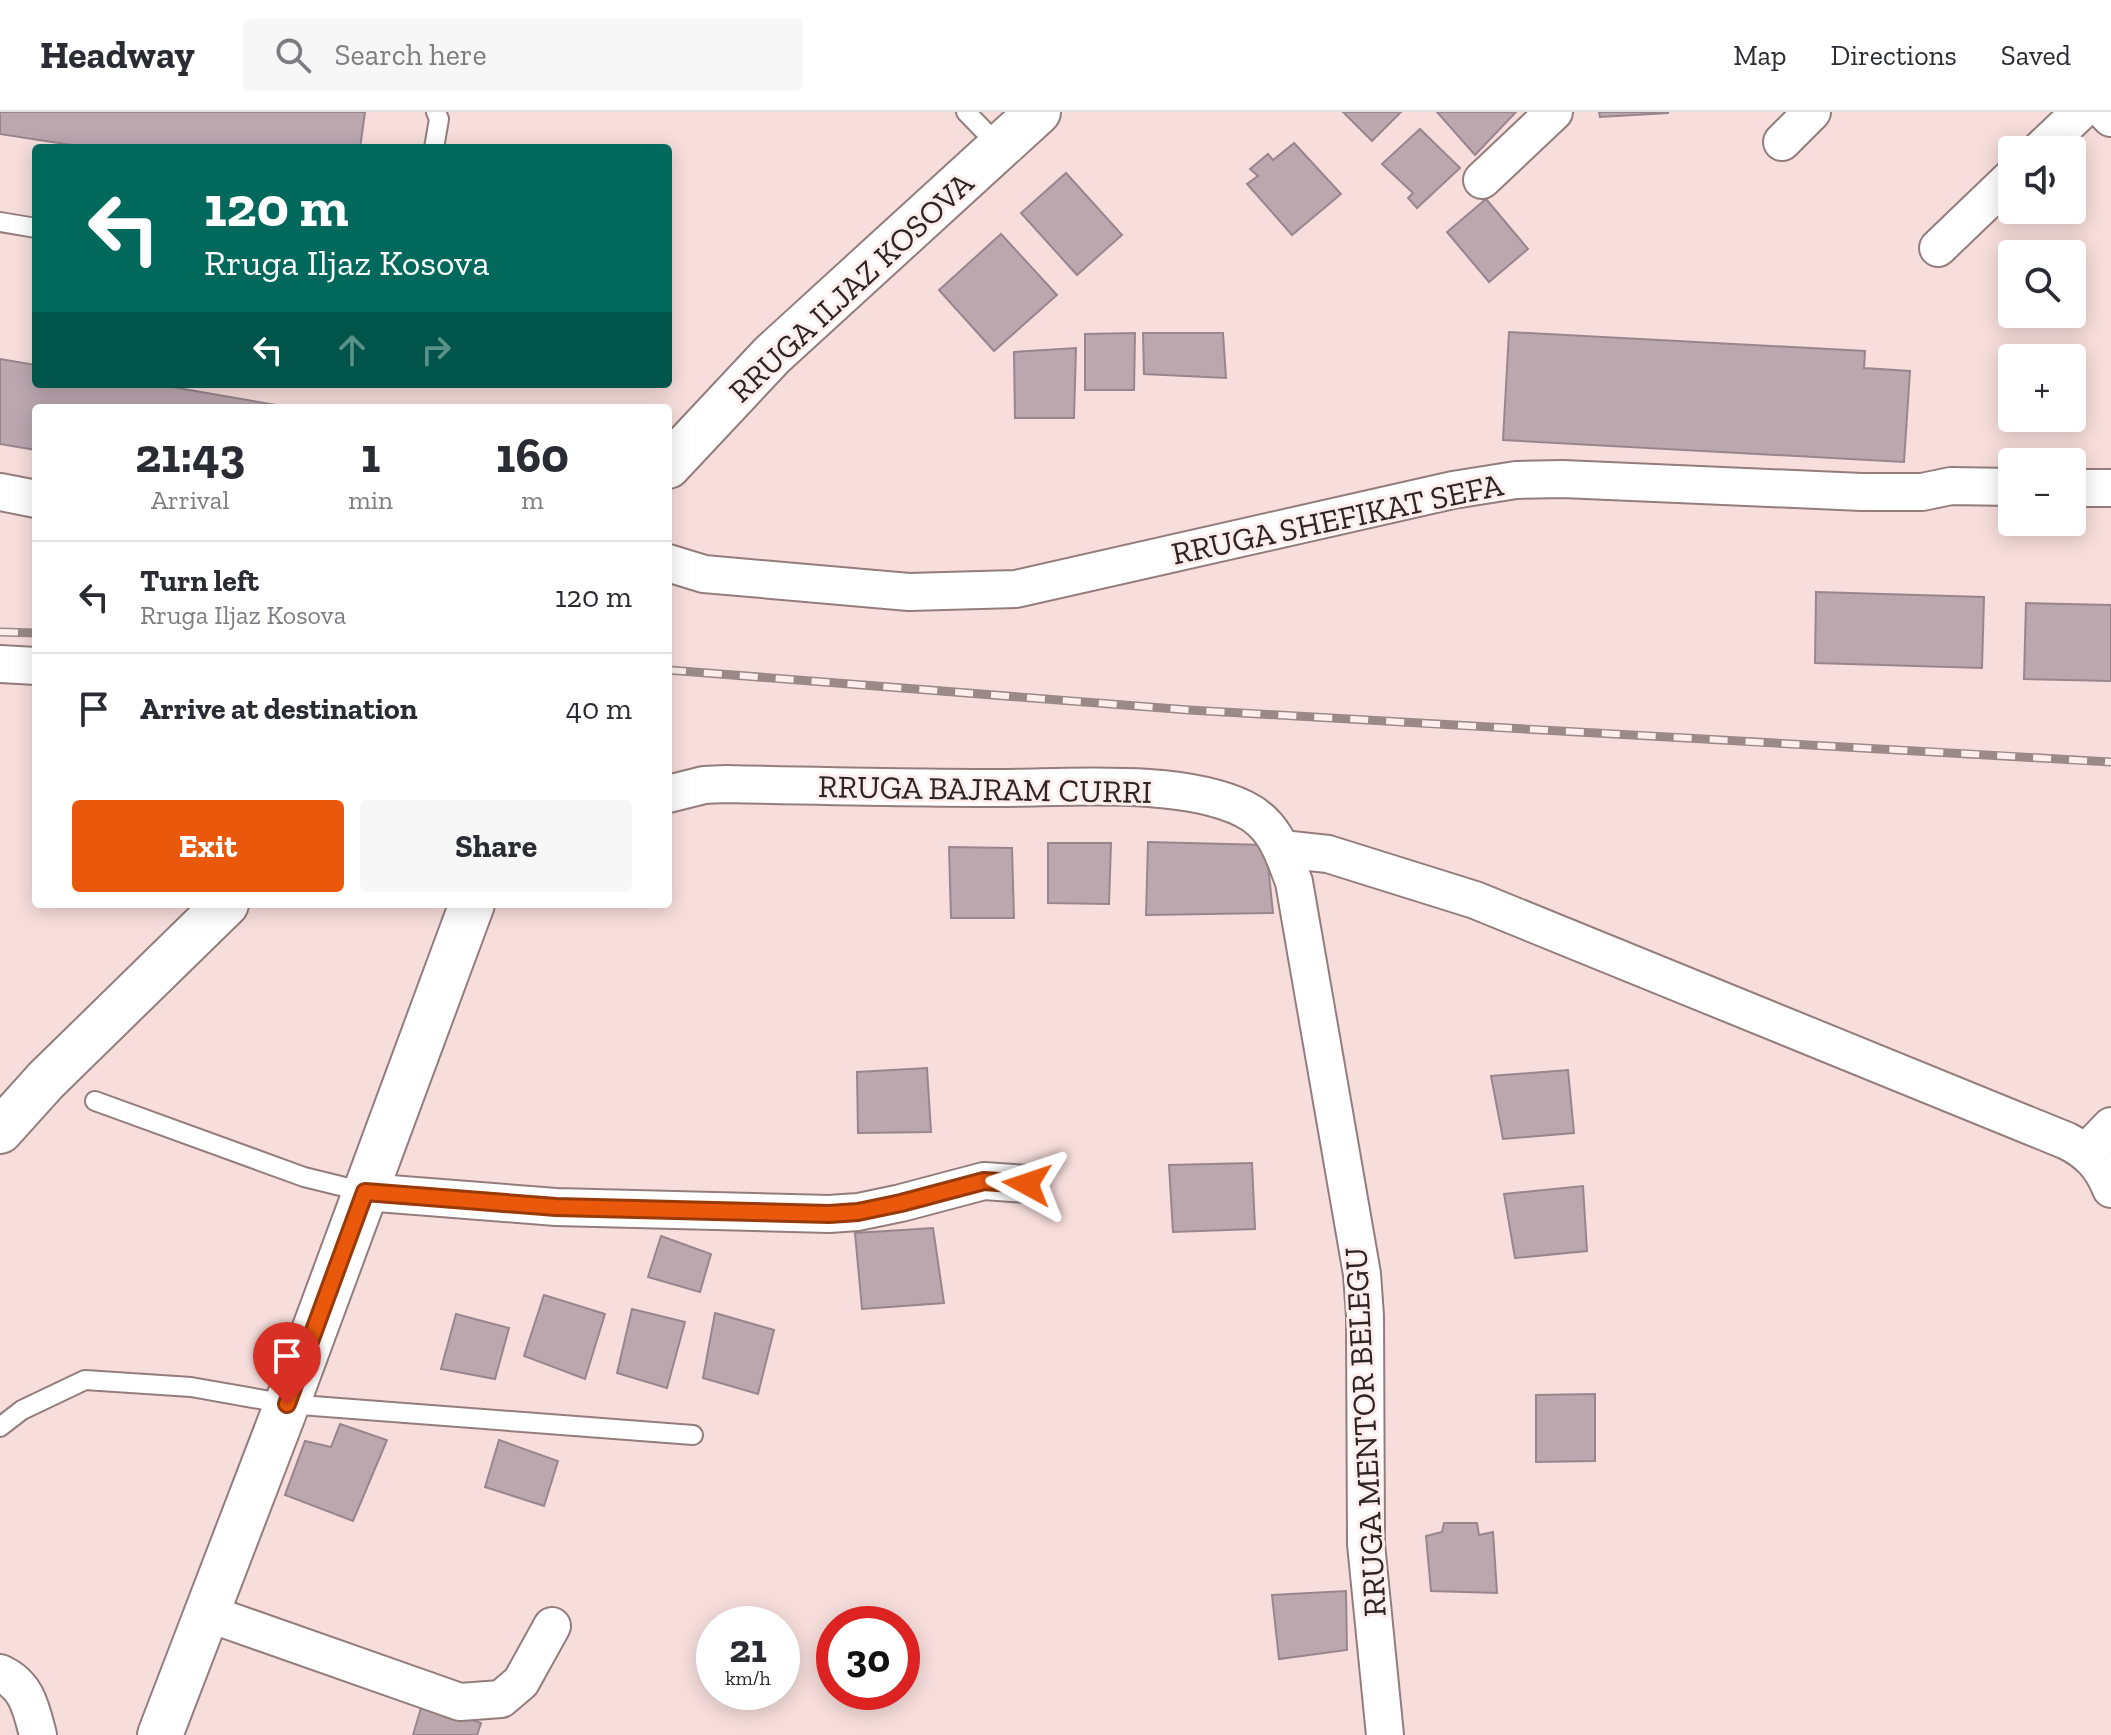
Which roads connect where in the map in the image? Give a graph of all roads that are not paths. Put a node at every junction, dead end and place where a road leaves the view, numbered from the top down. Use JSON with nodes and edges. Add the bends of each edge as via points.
{"nodes":[{"id":1,"x":436,"y":112,"type":"edge"},
{"id":2,"x":966,"y":112,"type":"edge"},
{"id":3,"x":1038,"y":112,"type":"edge"},
{"id":4,"x":1554,"y":112,"type":"edge"},
{"id":5,"x":1812,"y":112,"type":"edge"},
{"id":6,"x":2080,"y":112,"type":"edge"},
{"id":7,"x":2105,"y":112,"type":"edge"},
{"id":8,"x":2111,"y":118,"type":"edge"},
{"id":9,"x":2055,"y":136,"type":"edge"},
{"id":10,"x":1782,"y":142,"type":"dead end"},
{"id":11,"x":435,"y":144,"type":"edge"},
{"id":12,"x":1000,"y":147,"type":"junction"},
{"id":13,"x":1482,"y":180,"type":"dead end"},
{"id":14,"x":1998,"y":190,"type":"edge"},
{"id":15,"x":0,"y":222,"type":"edge"},
{"id":16,"x":32,"y":227,"type":"edge"},
{"id":17,"x":1938,"y":248,"type":"dead end"},
{"id":18,"x":672,"y":462,"type":"edge"},
{"id":19,"x":1998,"y":487,"type":"edge"},
{"id":20,"x":2086,"y":488,"type":"edge"},
{"id":21,"x":2111,"y":488,"type":"edge"},
{"id":22,"x":0,"y":492,"type":"edge"},
{"id":23,"x":32,"y":498,"type":"edge"},
{"id":24,"x":672,"y":564,"type":"edge"},
{"id":25,"x":0,"y":664,"type":"edge"},
{"id":26,"x":32,"y":666,"type":"edge"},
{"id":27,"x":672,"y":793,"type":"edge"},
{"id":28,"x":1282,"y":849,"type":"junction"},
{"id":29,"x":222,"y":908,"type":"edge"},
{"id":30,"x":471,"y":908,"type":"edge"},
{"id":31,"x":95,"y":1101,"type":"dead end"},
{"id":32,"x":0,"y":1131,"type":"edge"},
{"id":33,"x":2099,"y":1138,"type":"edge"},
{"id":34,"x":1027,"y":1184,"type":"dead end"},
{"id":35,"x":2111,"y":1189,"type":"edge"},
{"id":36,"x":365,"y":1192,"type":"junction"},
{"id":37,"x":287,"y":1404,"type":"junction"},
{"id":38,"x":0,"y":1427,"type":"edge"},
{"id":39,"x":693,"y":1435,"type":"dead end"},
{"id":40,"x":207,"y":1613,"type":"junction"},
{"id":41,"x":552,"y":1626,"type":"dead end"},
{"id":42,"x":0,"y":1673,"type":"edge"},
{"id":43,"x":38,"y":1735,"type":"edge"},
{"id":44,"x":160,"y":1735,"type":"edge"},
{"id":45,"x":1385,"y":1735,"type":"edge"}],
"edges":[{"from":1,"to":11,"type":"lane"},
{"from":2,"to":12,"type":"lane"},
{"from":3,"to":12,"type":"street","name":"RRUGA ILJAZ KOSOVA"},
{"from":4,"to":13,"type":"street"},
{"from":5,"to":10,"type":"street"},
{"from":6,"to":9,"type":"street"},
{"from":7,"to":8,"type":"street"},
{"from":12,"to":18,"type":"street","name":"RRUGA ILJAZ KOSOVA","via":[[772,355]]},
{"from":14,"to":17,"type":"street"},
{"from":15,"to":16,"type":"lane"},
{"from":19,"to":24,"type":"street","name":"RRUGA SHEFIKAT SEFA","via":[[1862,492],[1516,480],[1016,589],[909,592],[704,574]]},
{"from":20,"to":21,"type":"street"},
{"from":22,"to":23,"type":"street"},
{"from":25,"to":26,"type":"street"},
{"from":27,"to":28,"type":"street","name":"RRUGA BAJRAM CURRI","via":[[726,784],[1197,794],[1244,809],[1273,833]]},
{"from":28,"to":33,"type":"street","via":[[1328,854],[1475,900]]},
{"from":28,"to":45,"type":"street","name":"RRUGA MENTOR BELEGU","via":[[1294,882],[1362,1274],[1366,1544]]},
{"from":29,"to":32,"type":"street"},
{"from":30,"to":36,"type":"street"},
{"from":31,"to":36,"type":"lane","via":[[304,1177]]},
{"from":33,"to":35,"type":"street"},
{"from":34,"to":36,"type":"street","via":[[984,1181],[901,1203],[829,1214],[556,1207]]},
{"from":36,"to":37,"type":"street"},
{"from":37,"to":38,"type":"lane","via":[[191,1387],[85,1380],[22,1410]]},
{"from":37,"to":39,"type":"lane"},
{"from":37,"to":40,"type":"street"},
{"from":40,"to":41,"type":"street","via":[[460,1702],[501,1699],[521,1682]]},
{"from":40,"to":44,"type":"street"},
{"from":42,"to":43,"type":"street","via":[[14,1679],[28,1698]]}]}
